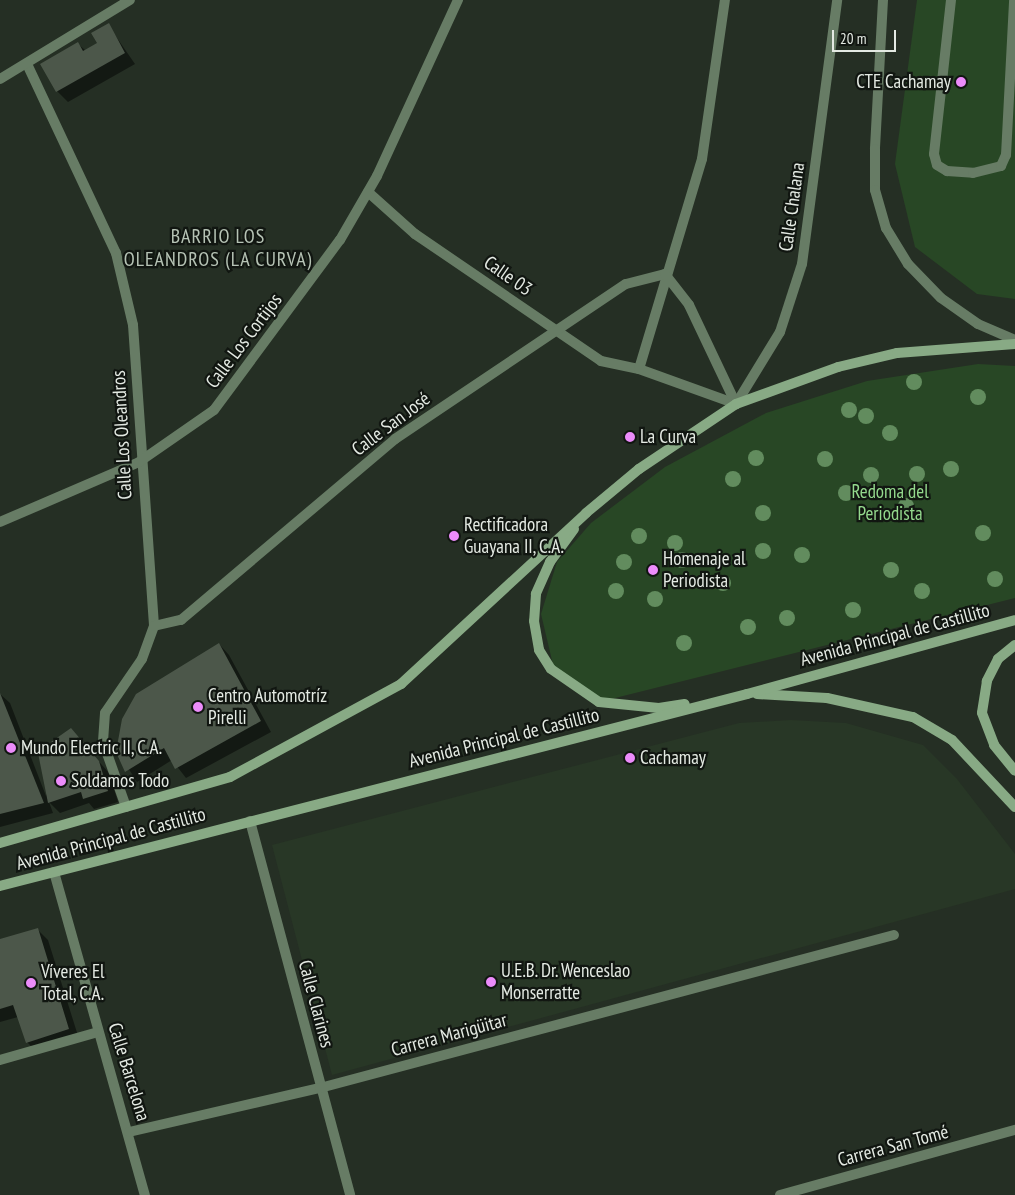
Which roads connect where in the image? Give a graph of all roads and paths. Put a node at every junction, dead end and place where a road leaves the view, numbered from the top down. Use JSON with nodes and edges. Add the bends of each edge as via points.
{"nodes":[{"id":1,"x":130,"y":0,"type":"edge"},
{"id":2,"x":458,"y":0,"type":"edge"},
{"id":3,"x":725,"y":0,"type":"edge"},
{"id":4,"x":837,"y":0,"type":"edge"},
{"id":5,"x":883,"y":0,"type":"edge"},
{"id":6,"x":951,"y":0,"type":"edge"},
{"id":7,"x":1014,"y":0,"type":"edge"},
{"id":8,"x":27,"y":64,"type":"junction"},
{"id":9,"x":0,"y":80,"type":"edge"},
{"id":10,"x":368,"y":192,"type":"junction"},
{"id":11,"x":665,"y":274,"type":"junction"},
{"id":12,"x":553,"y":329,"type":"junction"},
{"id":13,"x":1015,"y":342,"type":"edge"},
{"id":14,"x":639,"y":369,"type":"junction"},
{"id":15,"x":736,"y":404,"type":"junction"},
{"id":16,"x":139,"y":462,"type":"junction"},
{"id":17,"x":586,"y":513,"type":"junction"},
{"id":18,"x":0,"y":522,"type":"edge"},
{"id":19,"x":1015,"y":620,"type":"edge"},
{"id":20,"x":154,"y":626,"type":"junction"},
{"id":21,"x":1015,"y":645,"type":"edge"},
{"id":22,"x":747,"y":694,"type":"junction"},
{"id":23,"x":1015,"y":772,"type":"edge"},
{"id":24,"x":126,"y":808,"type":"junction"},
{"id":25,"x":1015,"y":808,"type":"edge"},
{"id":26,"x":250,"y":821,"type":"junction"},
{"id":27,"x":0,"y":843,"type":"edge"},
{"id":28,"x":54,"y":872,"type":"junction"},
{"id":29,"x":0,"y":886,"type":"edge"},
{"id":30,"x":894,"y":935,"type":"dead end"},
{"id":31,"x":98,"y":1032,"type":"junction"},
{"id":32,"x":0,"y":1060,"type":"edge"},
{"id":33,"x":320,"y":1088,"type":"junction"},
{"id":34,"x":1015,"y":1130,"type":"edge"},
{"id":35,"x":128,"y":1132,"type":"junction"},
{"id":36,"x":145,"y":1195,"type":"edge"},
{"id":37,"x":350,"y":1195,"type":"edge"},
{"id":38,"x":780,"y":1195,"type":"edge"}],
"edges":[{"from":1,"to":8,"type":"street"},
{"from":2,"to":10,"type":"street","name":"Calle Los Cortijos"},
{"from":3,"to":11,"type":"street","via":[[702,159]]},
{"from":4,"to":15,"type":"street","name":"Calle Chalana","via":[[802,264],[780,332]]},
{"from":5,"to":13,"type":"street","via":[[875,149],[876,190],[886,228],[908,264],[941,298],[978,324]]},
{"from":6,"to":7,"type":"street","via":[[934,154],[937,165],[947,171],[973,172],[1001,166],[1006,155]]},
{"from":8,"to":9,"type":"street"},
{"from":8,"to":16,"type":"street","name":"Calle Los Oleandros","via":[[116,253],[133,326]]},
{"from":10,"to":12,"type":"street","name":"Calle 03","via":[[415,234]]},
{"from":10,"to":16,"type":"street","name":"Calle Los Cortijos","via":[[340,240],[214,410]]},
{"from":11,"to":12,"type":"street","name":"Calle San José","via":[[626,284]]},
{"from":11,"to":14,"type":"street"},
{"from":11,"to":15,"type":"street","via":[[689,305]]},
{"from":12,"to":14,"type":"street","name":"Calle 03","via":[[602,361]]},
{"from":12,"to":20,"type":"street","name":"Calle San José","via":[[395,439],[181,620]]},
{"from":13,"to":15,"type":"main road","name":"Avenida Principal de Castillito","via":[[897,353],[838,367]]},
{"from":14,"to":15,"type":"street","name":"Calle 03"},
{"from":15,"to":17,"type":"main road","name":"Avenida Principal de Castillito","via":[[639,468]]},
{"from":16,"to":18,"type":"street","name":"Calle Los Cortijos"},
{"from":16,"to":20,"type":"street","name":"Calle Los Oleandros"},
{"from":17,"to":22,"type":"main road","via":[[550,562],[536,594],[534,621],[539,650],[551,669],[599,702],[634,708]]},
{"from":17,"to":24,"type":"main road","name":"Avenida Principal de Castillito","via":[[400,684],[230,777]]},
{"from":19,"to":22,"type":"main road","name":"Avenida Principal de Castillito"},
{"from":20,"to":24,"type":"street","name":"Calle Los Oleandros","via":[[142,659],[105,712],[103,742]]},
{"from":21,"to":23,"type":"main road","via":[[998,659],[988,681],[982,713],[994,745]]},
{"from":22,"to":25,"type":"main road","via":[[827,698],[913,717],[952,740]]},
{"from":22,"to":26,"type":"main road","name":"Avenida Principal de Castillito"},
{"from":24,"to":27,"type":"main road","name":"Avenida Principal de Castillito"},
{"from":26,"to":28,"type":"main road","name":"Avenida Principal de Castillito"},
{"from":26,"to":33,"type":"street","name":"Calle Clarines"},
{"from":28,"to":29,"type":"main road","name":"Avenida Principal de Castillito"},
{"from":28,"to":31,"type":"street","name":"Calle Barcelona"},
{"from":30,"to":33,"type":"street","name":"Carrera Marigüitar"},
{"from":31,"to":32,"type":"street"},
{"from":31,"to":35,"type":"street","name":"Calle Barcelona"},
{"from":33,"to":35,"type":"street","name":"Carrera Marigüitar"},
{"from":33,"to":37,"type":"street","name":"Calle Clarines"},
{"from":34,"to":38,"type":"street","name":"Carrera San Tomé"},
{"from":35,"to":36,"type":"street","name":"Calle Barcelona"}]}
